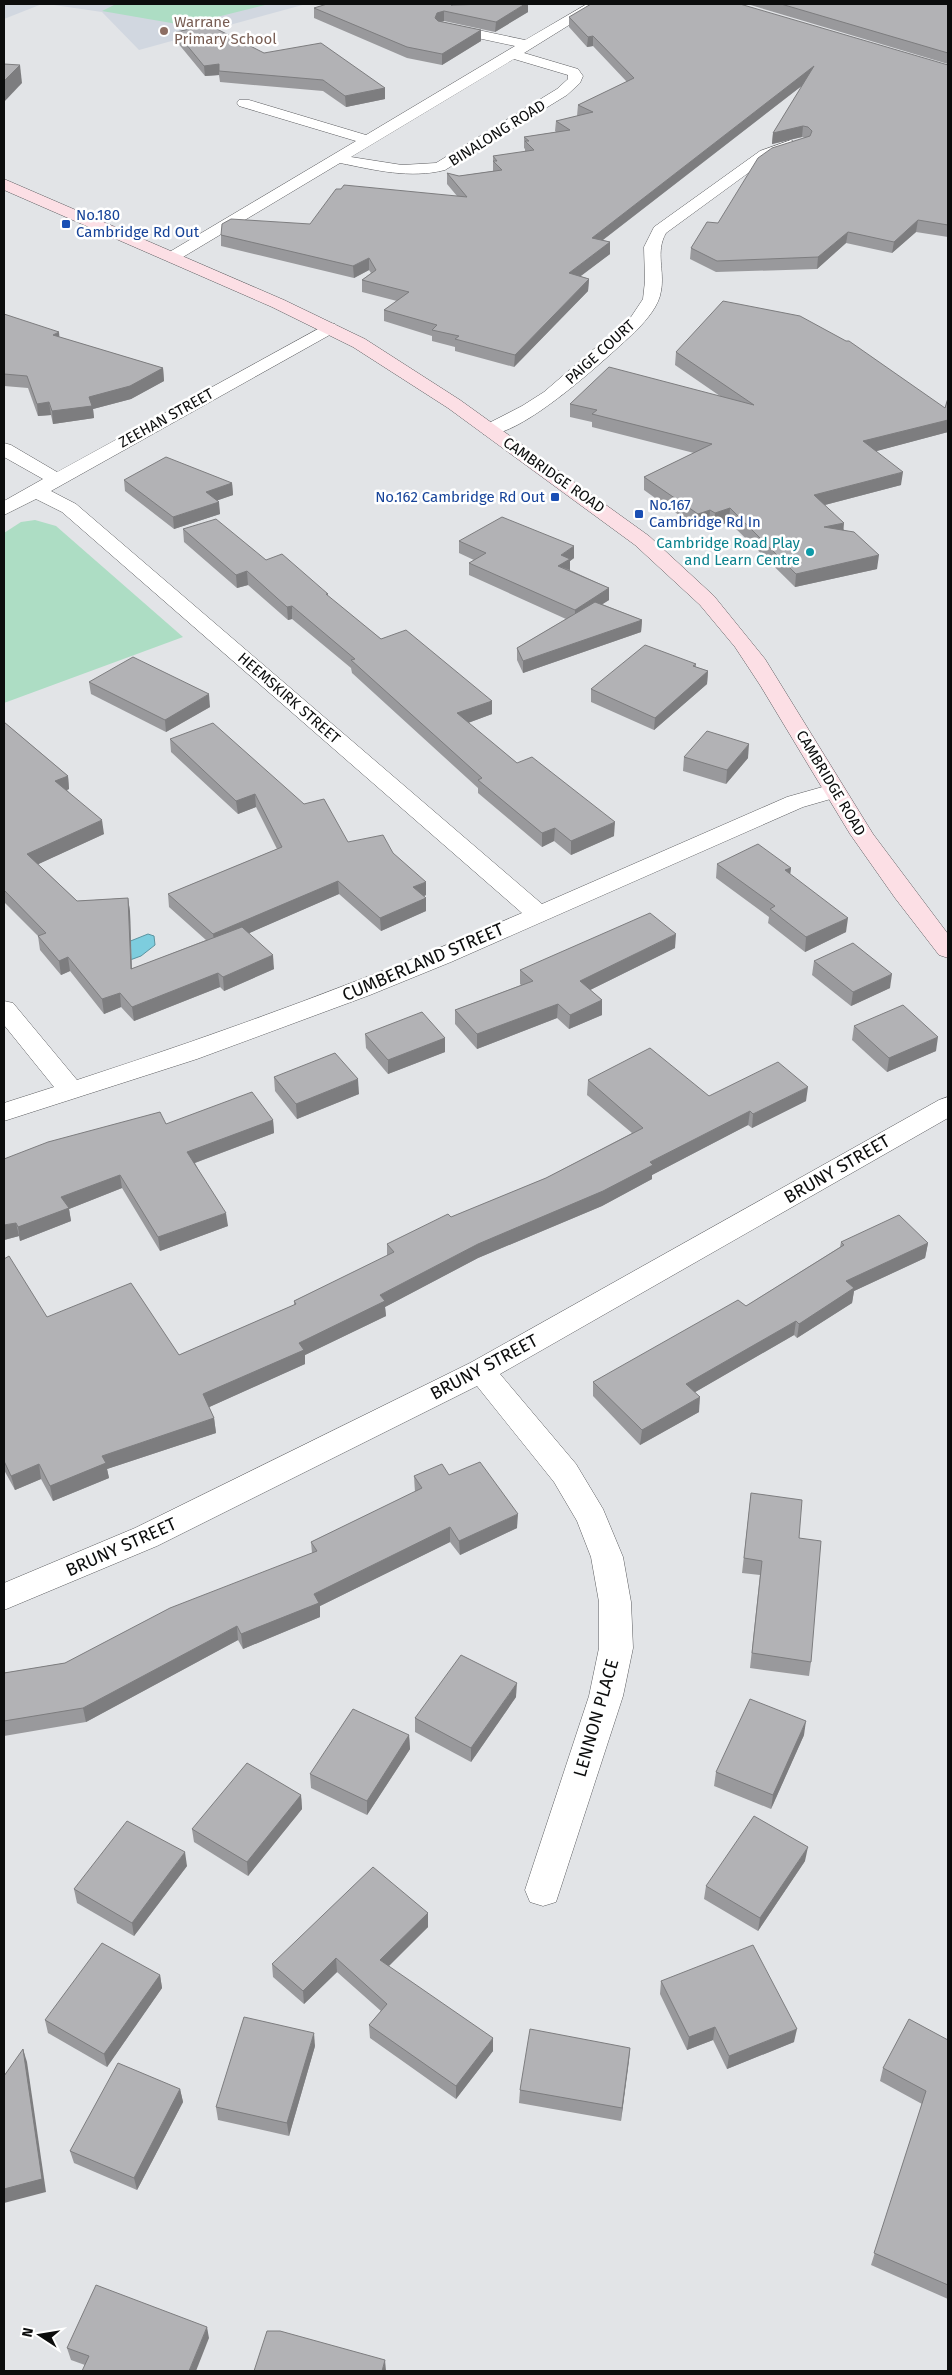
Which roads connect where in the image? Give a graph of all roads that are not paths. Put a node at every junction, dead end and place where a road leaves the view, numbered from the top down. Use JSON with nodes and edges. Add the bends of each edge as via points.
{"nodes":[{"id":1,"x":596,"y":4,"type":"edge"},
{"id":2,"x":444,"y":27,"type":"edge"},
{"id":3,"x":528,"y":44,"type":"junction"},
{"id":4,"x":512,"y":54,"type":"junction"},
{"id":5,"x":244,"y":103,"type":"dead end"},
{"id":6,"x":368,"y":140,"type":"junction"},
{"id":7,"x":802,"y":143,"type":"edge"},
{"id":8,"x":340,"y":158,"type":"junction"},
{"id":9,"x":4,"y":184,"type":"edge"},
{"id":10,"x":172,"y":257,"type":"junction"},
{"id":11,"x":329,"y":328,"type":"junction"},
{"id":12,"x":490,"y":430,"type":"junction"},
{"id":13,"x":4,"y":449,"type":"edge"},
{"id":14,"x":57,"y":479,"type":"junction"},
{"id":15,"x":36,"y":491,"type":"junction"},
{"id":16,"x":4,"y":509,"type":"edge"},
{"id":17,"x":833,"y":791,"type":"junction"},
{"id":18,"x":537,"y":913,"type":"junction"},
{"id":19,"x":948,"y":950,"type":"edge"},
{"id":20,"x":4,"y":1009,"type":"edge"},
{"id":21,"x":70,"y":1089,"type":"junction"},
{"id":22,"x":948,"y":1106,"type":"edge"},
{"id":23,"x":4,"y":1112,"type":"edge"},
{"id":24,"x":480,"y":1371,"type":"junction"},
{"id":25,"x":4,"y":1597,"type":"edge"},
{"id":26,"x":543,"y":1890,"type":"dead end"}],
"edges":[{"from":1,"to":3,"type":"street"},
{"from":2,"to":3,"type":"street"},
{"from":3,"to":4,"type":"street"},
{"from":4,"to":6,"type":"street"},
{"from":4,"to":8,"type":"street","name":"BINALONG ROAD","via":[[568,69],[576,80],[562,92],[440,167],[406,171]]},
{"from":5,"to":6,"type":"street"},
{"from":6,"to":8,"type":"street"},
{"from":7,"to":12,"type":"street","name":"PAIGE COURT","via":[[765,154],[660,230],[653,239],[654,287],[642,313],[627,330],[550,396]]},
{"from":8,"to":10,"type":"street"},
{"from":9,"to":10,"type":"main road","name":"CAMBRIDGE ROAD"},
{"from":10,"to":11,"type":"main road","name":"CAMBRIDGE ROAD"},
{"from":11,"to":12,"type":"main road","name":"CAMBRIDGE ROAD","via":[[391,362]]},
{"from":11,"to":14,"type":"street","name":"ZEEHAN STREET"},
{"from":12,"to":17,"type":"main road","name":"CAMBRIDGE ROAD","via":[[623,524],[693,586],[728,624],[758,665]]},
{"from":13,"to":14,"type":"street"},
{"from":14,"to":15,"type":"street","name":"ZEEHAN STREET"},
{"from":15,"to":16,"type":"street","name":"ZEEHAN STREET"},
{"from":15,"to":18,"type":"street","name":"HEEMSKIRK STREET","via":[[69,508]]},
{"from":17,"to":18,"type":"street","name":"CUMBERLAND STREET","via":[[795,802]]},
{"from":17,"to":19,"type":"main road","name":"CAMBRIDGE ROAD","via":[[902,893]]},
{"from":18,"to":21,"type":"street","name":"CUMBERLAND STREET","via":[[442,957],[270,1024]]},
{"from":20,"to":21,"type":"street"},
{"from":21,"to":23,"type":"street","name":"CUMBERLAND STREET"},
{"from":22,"to":24,"type":"street","name":"BRUNY STREET"},
{"from":24,"to":25,"type":"street","name":"BRUNY STREET","via":[[146,1537]]},
{"from":24,"to":26,"type":"street","name":"LENNON PLACE","via":[[565,1473],[592,1518],[607,1557],[615,1602],[616,1648],[606,1696]]}]}
